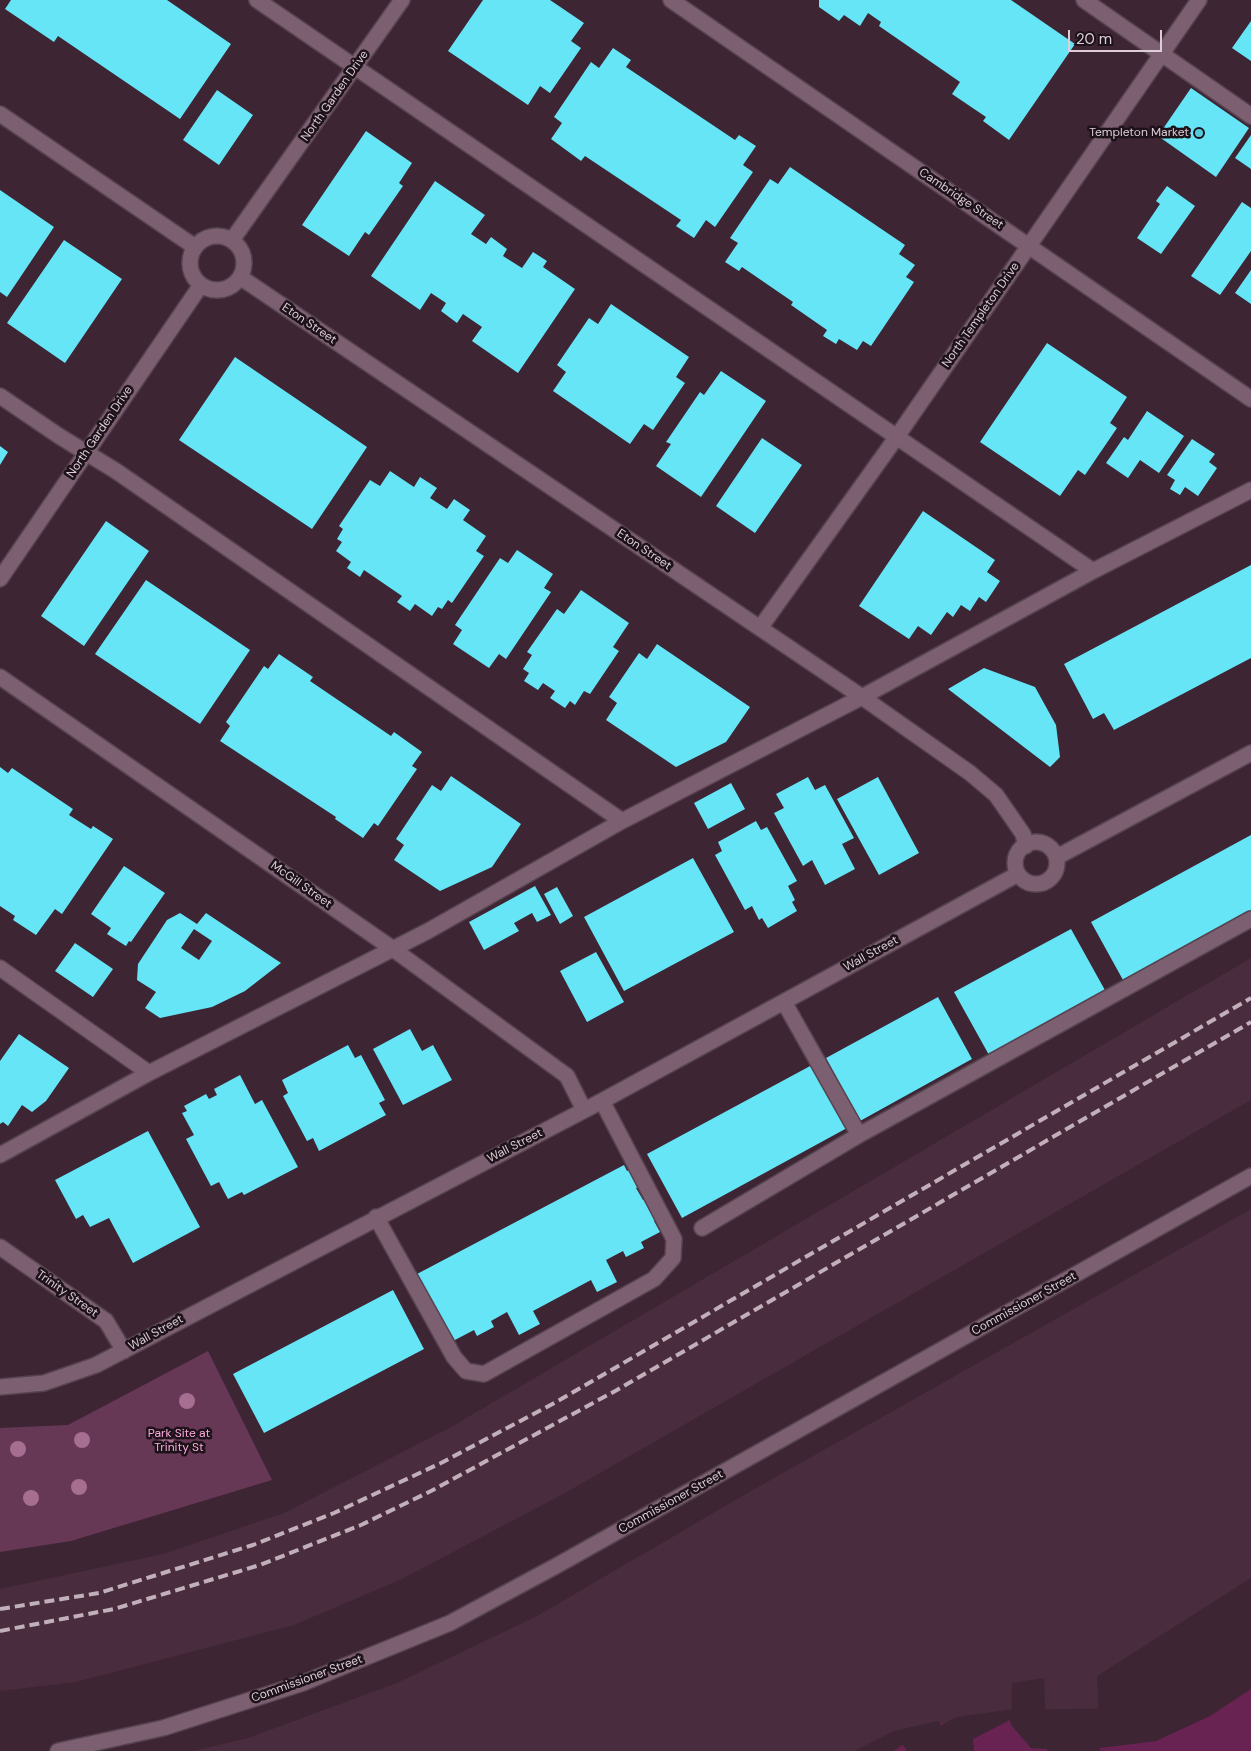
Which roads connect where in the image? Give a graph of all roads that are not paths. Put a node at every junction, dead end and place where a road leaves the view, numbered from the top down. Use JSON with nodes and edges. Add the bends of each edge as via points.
{"nodes":[{"id":1,"x":257,"y":0,"type":"edge"},
{"id":2,"x":402,"y":0,"type":"edge"},
{"id":3,"x":670,"y":0,"type":"edge"},
{"id":4,"x":1084,"y":0,"type":"edge"},
{"id":5,"x":1199,"y":0,"type":"edge"},
{"id":6,"x":1161,"y":54,"type":"junction"},
{"id":7,"x":355,"y":67,"type":"junction"},
{"id":8,"x":0,"y":114,"type":"edge"},
{"id":9,"x":1251,"y":116,"type":"edge"},
{"id":10,"x":232,"y":240,"type":"junction"},
{"id":11,"x":1028,"y":245,"type":"junction"},
{"id":12,"x":195,"y":247,"type":"junction"},
{"id":13,"x":240,"y":278,"type":"junction"},
{"id":14,"x":201,"y":285,"type":"junction"},
{"id":15,"x":0,"y":396,"type":"edge"},
{"id":16,"x":1251,"y":399,"type":"edge"},
{"id":17,"x":896,"y":438,"type":"junction"},
{"id":18,"x":86,"y":453,"type":"junction"},
{"id":19,"x":1251,"y":490,"type":"edge"},
{"id":20,"x":1093,"y":571,"type":"junction"},
{"id":21,"x":0,"y":579,"type":"edge"},
{"id":22,"x":760,"y":628,"type":"junction"},
{"id":23,"x":0,"y":677,"type":"edge"},
{"id":24,"x":862,"y":697,"type":"junction"},
{"id":25,"x":1251,"y":753,"type":"edge"},
{"id":26,"x":622,"y":821,"type":"junction"},
{"id":27,"x":1026,"y":846,"type":"junction"},
{"id":28,"x":1057,"y":857,"type":"junction"},
{"id":29,"x":1018,"y":874,"type":"junction"},
{"id":30,"x":1251,"y":919,"type":"edge"},
{"id":31,"x":393,"y":948,"type":"junction"},
{"id":32,"x":0,"y":968,"type":"edge"},
{"id":33,"x":784,"y":1002,"type":"junction"},
{"id":34,"x":149,"y":1073,"type":"junction"},
{"id":35,"x":602,"y":1101,"type":"junction"},
{"id":36,"x":584,"y":1110,"type":"junction"},
{"id":37,"x":859,"y":1134,"type":"junction"},
{"id":38,"x":0,"y":1155,"type":"edge"},
{"id":39,"x":1251,"y":1176,"type":"edge"},
{"id":40,"x":376,"y":1217,"type":"junction"},
{"id":41,"x":702,"y":1228,"type":"dead end"},
{"id":42,"x":0,"y":1247,"type":"edge"},
{"id":43,"x":124,"y":1351,"type":"junction"},
{"id":44,"x":0,"y":1387,"type":"edge"},
{"id":45,"x":58,"y":1751,"type":"edge"}],
"edges":[{"from":1,"to":7,"type":"street"},
{"from":2,"to":7,"type":"street","name":"North Garden Drive"},
{"from":3,"to":11,"type":"street","name":"Cambridge Street"},
{"from":4,"to":6,"type":"street"},
{"from":5,"to":6,"type":"street","name":"North Templeton Drive"},
{"from":6,"to":9,"type":"street"},
{"from":6,"to":11,"type":"street","name":"North Templeton Drive"},
{"from":7,"to":10,"type":"street","name":"North Garden Drive"},
{"from":7,"to":17,"type":"street"},
{"from":8,"to":12,"type":"street"},
{"from":10,"to":12,"type":"street","via":[[217,236],[201,241]]},
{"from":10,"to":13,"type":"street","via":[[243,253],[244,270]]},
{"from":11,"to":16,"type":"street","name":"Cambridge Street"},
{"from":11,"to":17,"type":"street","name":"North Templeton Drive"},
{"from":12,"to":14,"type":"street","via":[[191,271]]},
{"from":13,"to":14,"type":"street","via":[[218,290]]},
{"from":13,"to":22,"type":"street","name":"Eton Street"},
{"from":14,"to":18,"type":"street","name":"North Garden Drive"},
{"from":15,"to":18,"type":"street"},
{"from":17,"to":20,"type":"street"},
{"from":17,"to":22,"type":"street","name":"North Templeton Drive"},
{"from":18,"to":21,"type":"street","name":"North Garden Drive"},
{"from":18,"to":26,"type":"street"},
{"from":19,"to":20,"type":"street"},
{"from":20,"to":24,"type":"street"},
{"from":22,"to":24,"type":"street","name":"Eton Street"},
{"from":23,"to":31,"type":"street","name":"McGill Street"},
{"from":24,"to":26,"type":"street"},
{"from":24,"to":27,"type":"street","name":"Eton Street","via":[[970,772],[996,795],[1023,834]]},
{"from":25,"to":28,"type":"street"},
{"from":26,"to":31,"type":"street"},
{"from":27,"to":28,"type":"street","via":[[1038,842],[1044,844]]},
{"from":27,"to":29,"type":"street","via":[[1015,861]]},
{"from":28,"to":29,"type":"street","via":[[1053,876],[1042,884],[1028,883]]},
{"from":29,"to":33,"type":"street","name":"Wall Street"},
{"from":30,"to":37,"type":"street"},
{"from":31,"to":34,"type":"street"},
{"from":31,"to":36,"type":"street","name":"McGill Street","via":[[567,1076]]},
{"from":32,"to":34,"type":"street"},
{"from":33,"to":35,"type":"street","name":"Wall Street"},
{"from":33,"to":37,"type":"street"},
{"from":34,"to":38,"type":"street"},
{"from":35,"to":36,"type":"street","name":"Wall Street"},
{"from":35,"to":40,"type":"street","via":[[674,1239],[673,1258],[654,1279],[484,1374],[466,1371],[454,1357]]},
{"from":36,"to":40,"type":"street","name":"Wall Street"},
{"from":37,"to":41,"type":"street"},
{"from":39,"to":45,"type":"street","name":"Commissioner Street","via":[[450,1623],[303,1683],[163,1728]]},
{"from":40,"to":43,"type":"street","name":"Wall Street"},
{"from":42,"to":43,"type":"street","name":"Trinity Street","via":[[106,1322]]},
{"from":43,"to":44,"type":"street","name":"Wall Street","via":[[96,1366],[44,1383]]}]}
